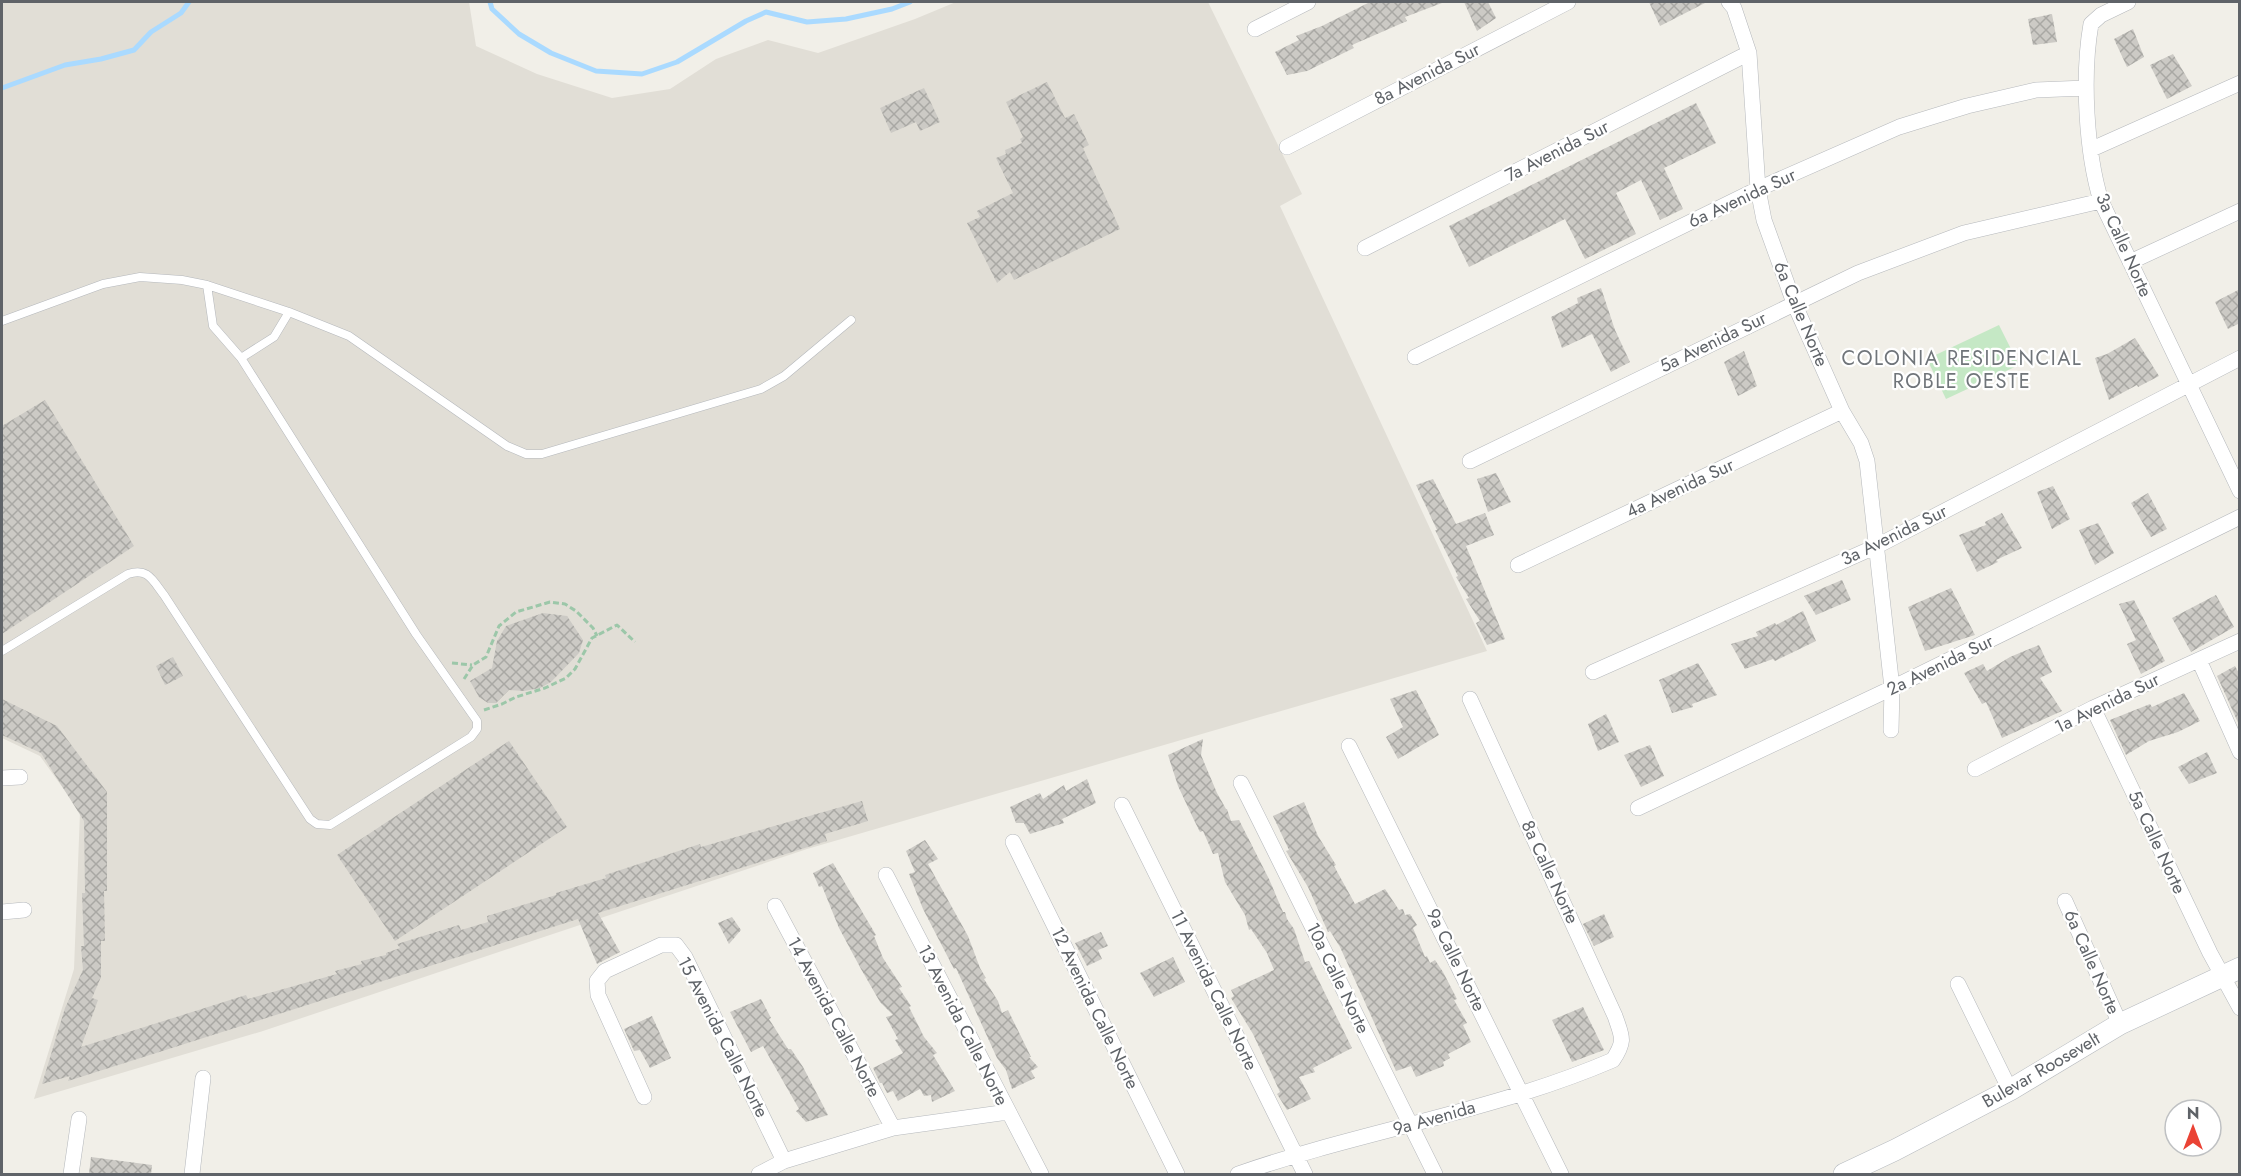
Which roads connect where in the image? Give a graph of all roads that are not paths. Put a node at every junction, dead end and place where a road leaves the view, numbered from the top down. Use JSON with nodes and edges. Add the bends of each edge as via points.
{"nodes":[{"id":1,"x":1308,"y":2,"type":"edge"},
{"id":2,"x":1568,"y":2,"type":"edge"},
{"id":3,"x":1729,"y":2,"type":"edge"},
{"id":4,"x":2128,"y":2,"type":"edge"},
{"id":5,"x":1255,"y":29,"type":"dead end"},
{"id":6,"x":1749,"y":53,"type":"junction"},
{"id":7,"x":2240,"y":83,"type":"edge"},
{"id":8,"x":2086,"y":88,"type":"junction"},
{"id":9,"x":1287,"y":147,"type":"dead end"},
{"id":10,"x":2092,"y":148,"type":"junction"},
{"id":11,"x":1758,"y":189,"type":"junction"},
{"id":12,"x":2101,"y":201,"type":"junction"},
{"id":13,"x":2240,"y":211,"type":"edge"},
{"id":14,"x":1365,"y":248,"type":"dead end"},
{"id":15,"x":2130,"y":262,"type":"junction"},
{"id":16,"x":207,"y":285,"type":"junction"},
{"id":17,"x":1794,"y":303,"type":"junction"},
{"id":18,"x":289,"y":312,"type":"junction"},
{"id":19,"x":852,"y":320,"type":"dead end"},
{"id":20,"x":2,"y":321,"type":"edge"},
{"id":21,"x":1415,"y":357,"type":"dead end"},
{"id":22,"x":241,"y":358,"type":"junction"},
{"id":23,"x":2240,"y":358,"type":"edge"},
{"id":24,"x":2188,"y":384,"type":"junction"},
{"id":25,"x":1842,"y":411,"type":"junction"},
{"id":26,"x":1470,"y":461,"type":"dead end"},
{"id":27,"x":2240,"y":491,"type":"edge"},
{"id":28,"x":2240,"y":517,"type":"edge"},
{"id":29,"x":1877,"y":546,"type":"junction"},
{"id":30,"x":1518,"y":565,"type":"dead end"},
{"id":31,"x":2240,"y":641,"type":"edge"},
{"id":32,"x":2,"y":651,"type":"edge"},
{"id":33,"x":2199,"y":660,"type":"junction"},
{"id":34,"x":1593,"y":672,"type":"dead end"},
{"id":35,"x":1892,"y":688,"type":"junction"},
{"id":36,"x":1470,"y":699,"type":"dead end"},
{"id":37,"x":2093,"y":708,"type":"junction"},
{"id":38,"x":1892,"y":730,"type":"dead end"},
{"id":39,"x":1349,"y":746,"type":"dead end"},
{"id":40,"x":2240,"y":752,"type":"edge"},
{"id":41,"x":1975,"y":769,"type":"dead end"},
{"id":42,"x":20,"y":777,"type":"dead end"},
{"id":43,"x":2,"y":778,"type":"edge"},
{"id":44,"x":1241,"y":783,"type":"dead end"},
{"id":45,"x":1122,"y":805,"type":"dead end"},
{"id":46,"x":1638,"y":808,"type":"dead end"},
{"id":47,"x":1013,"y":842,"type":"dead end"},
{"id":48,"x":886,"y":874,"type":"dead end"},
{"id":49,"x":2065,"y":901,"type":"dead end"},
{"id":50,"x":775,"y":906,"type":"dead end"},
{"id":51,"x":24,"y":910,"type":"dead end"},
{"id":52,"x":2,"y":912,"type":"edge"},
{"id":53,"x":2231,"y":972,"type":"edge"},
{"id":54,"x":1958,"y":984,"type":"dead end"},
{"id":55,"x":2240,"y":1008,"type":"edge"},
{"id":56,"x":2120,"y":1024,"type":"junction"},
{"id":57,"x":1622,"y":1047,"type":"joint"},
{"id":58,"x":203,"y":1078,"type":"dead end"},
{"id":59,"x":2010,"y":1090,"type":"junction"},
{"id":60,"x":1522,"y":1093,"type":"junction"},
{"id":61,"x":644,"y":1097,"type":"dead end"},
{"id":62,"x":1008,"y":1112,"type":"junction"},
{"id":63,"x":79,"y":1119,"type":"dead end"},
{"id":64,"x":1412,"y":1126,"type":"junction"},
{"id":65,"x":893,"y":1128,"type":"junction"},
{"id":66,"x":1296,"y":1154,"type":"junction"},
{"id":67,"x":784,"y":1161,"type":"junction"},
{"id":68,"x":71,"y":1174,"type":"edge"},
{"id":69,"x":192,"y":1174,"type":"edge"},
{"id":70,"x":759,"y":1174,"type":"edge"},
{"id":71,"x":1041,"y":1174,"type":"edge"},
{"id":72,"x":1177,"y":1174,"type":"edge"},
{"id":73,"x":1238,"y":1174,"type":"edge"},
{"id":74,"x":1305,"y":1174,"type":"edge"},
{"id":75,"x":1435,"y":1174,"type":"edge"},
{"id":76,"x":1561,"y":1174,"type":"edge"},
{"id":77,"x":1844,"y":1174,"type":"edge"}],
"edges":[{"from":1,"to":5,"type":"street"},
{"from":2,"to":9,"type":"street","name":"8a Avenida Sur"},
{"from":3,"to":6,"type":"street","name":"6a Calle Norte"},
{"from":4,"to":8,"type":"street","name":"3a Calle Norte","via":[[2091,24]]},
{"from":6,"to":11,"type":"street","name":"6a Calle Norte"},
{"from":6,"to":14,"type":"street","name":"7a Avenida Sur"},
{"from":7,"to":10,"type":"street"},
{"from":8,"to":10,"type":"street","name":"3a Calle Norte"},
{"from":8,"to":11,"type":"street","name":"6a Avenida Sur","via":[[2036,90],[1899,127]]},
{"from":10,"to":12,"type":"street","name":"3a Calle Norte"},
{"from":11,"to":17,"type":"street","name":"6a Calle Norte","via":[[1764,220]]},
{"from":11,"to":21,"type":"street","name":"6a Avenida Sur"},
{"from":12,"to":15,"type":"street","name":"3a Calle Norte"},
{"from":12,"to":17,"type":"street","name":"5a Avenida Sur","via":[[1964,233],[1858,273]]},
{"from":13,"to":15,"type":"street"},
{"from":15,"to":24,"type":"street","name":"3a Calle Norte"},
{"from":16,"to":18,"type":"lane"},
{"from":16,"to":20,"type":"lane","via":[[140,277],[103,284]]},
{"from":16,"to":22,"type":"lane","via":[[213,326]]},
{"from":17,"to":25,"type":"street","name":"6a Calle Norte"},
{"from":17,"to":26,"type":"street","name":"5a Avenida Sur"},
{"from":18,"to":19,"type":"lane","via":[[349,336],[486,433],[526,453],[563,448],[761,389],[784,376]]},
{"from":18,"to":22,"type":"lane","via":[[274,337]]},
{"from":22,"to":32,"type":"lane","via":[[416,634],[477,721],[471,737],[330,825],[317,824],[310,819],[164,595],[145,573],[128,573]]},
{"from":23,"to":24,"type":"street","name":"3a Avenida Sur"},
{"from":24,"to":27,"type":"street","name":"3a Calle Norte"},
{"from":24,"to":29,"type":"street","name":"3a Avenida Sur"},
{"from":25,"to":29,"type":"street","name":"6a Calle Norte","via":[[1867,461]]},
{"from":25,"to":30,"type":"street","name":"4a Avenida Sur"},
{"from":28,"to":35,"type":"street","name":"2a Avenida Sur"},
{"from":29,"to":34,"type":"street","name":"3a Avenida Sur"},
{"from":29,"to":35,"type":"street","name":"6a Calle Norte"},
{"from":31,"to":33,"type":"street","name":"1a Avenida Sur"},
{"from":33,"to":37,"type":"street","name":"1a Avenida Sur"},
{"from":33,"to":40,"type":"street"},
{"from":35,"to":38,"type":"street","name":"6a Calle Norte"},
{"from":35,"to":46,"type":"street","name":"2a Avenida Sur"},
{"from":36,"to":57,"type":"street","name":"8a Calle Norte","via":[[1615,1016]]},
{"from":37,"to":41,"type":"street","name":"1a Avenida Sur"},
{"from":37,"to":53,"type":"street","name":"5a Calle Norte","via":[[2210,953]]},
{"from":39,"to":60,"type":"street","name":"9a Calle Norte"},
{"from":42,"to":43,"type":"street"},
{"from":44,"to":64,"type":"street","name":"10a Calle Norte"},
{"from":45,"to":66,"type":"street","name":"11 Avenida Calle Norte"},
{"from":47,"to":72,"type":"street","name":"12 Avenida Calle Norte"},
{"from":48,"to":62,"type":"street","name":"13 Avenida Calle Norte"},
{"from":49,"to":56,"type":"street","name":"6a Calle Norte"},
{"from":50,"to":65,"type":"street","name":"14 Avenida Calle Norte"},
{"from":51,"to":52,"type":"street"},
{"from":53,"to":55,"type":"street","name":"5a Calle Norte"},
{"from":53,"to":56,"type":"main road","name":"Bulevar Roosevelt"},
{"from":54,"to":59,"type":"street"},
{"from":56,"to":59,"type":"main road","name":"Bulevar Roosevelt"},
{"from":57,"to":60,"type":"street","name":"9a Avenida","via":[[1613,1059]]},
{"from":58,"to":69,"type":"street"},
{"from":59,"to":77,"type":"main road","name":"Bulevar Roosevelt"},
{"from":60,"to":64,"type":"street","name":"9a Avenida"},
{"from":60,"to":76,"type":"street","name":"9a Calle Norte"},
{"from":61,"to":67,"type":"street","name":"15 Avenida Calle Norte","via":[[598,995],[597,981],[605,971],[660,945],[676,945],[686,957]]},
{"from":62,"to":65,"type":"street"},
{"from":62,"to":71,"type":"street","name":"13 Avenida Calle Norte"},
{"from":63,"to":68,"type":"street"},
{"from":64,"to":66,"type":"street","name":"9a Avenida"},
{"from":64,"to":75,"type":"street","name":"10a Calle Norte"},
{"from":65,"to":67,"type":"street"},
{"from":66,"to":73,"type":"street","name":"9a Avenida"},
{"from":66,"to":74,"type":"street","name":"11 Avenida Calle Norte"},
{"from":67,"to":70,"type":"street"}]}
